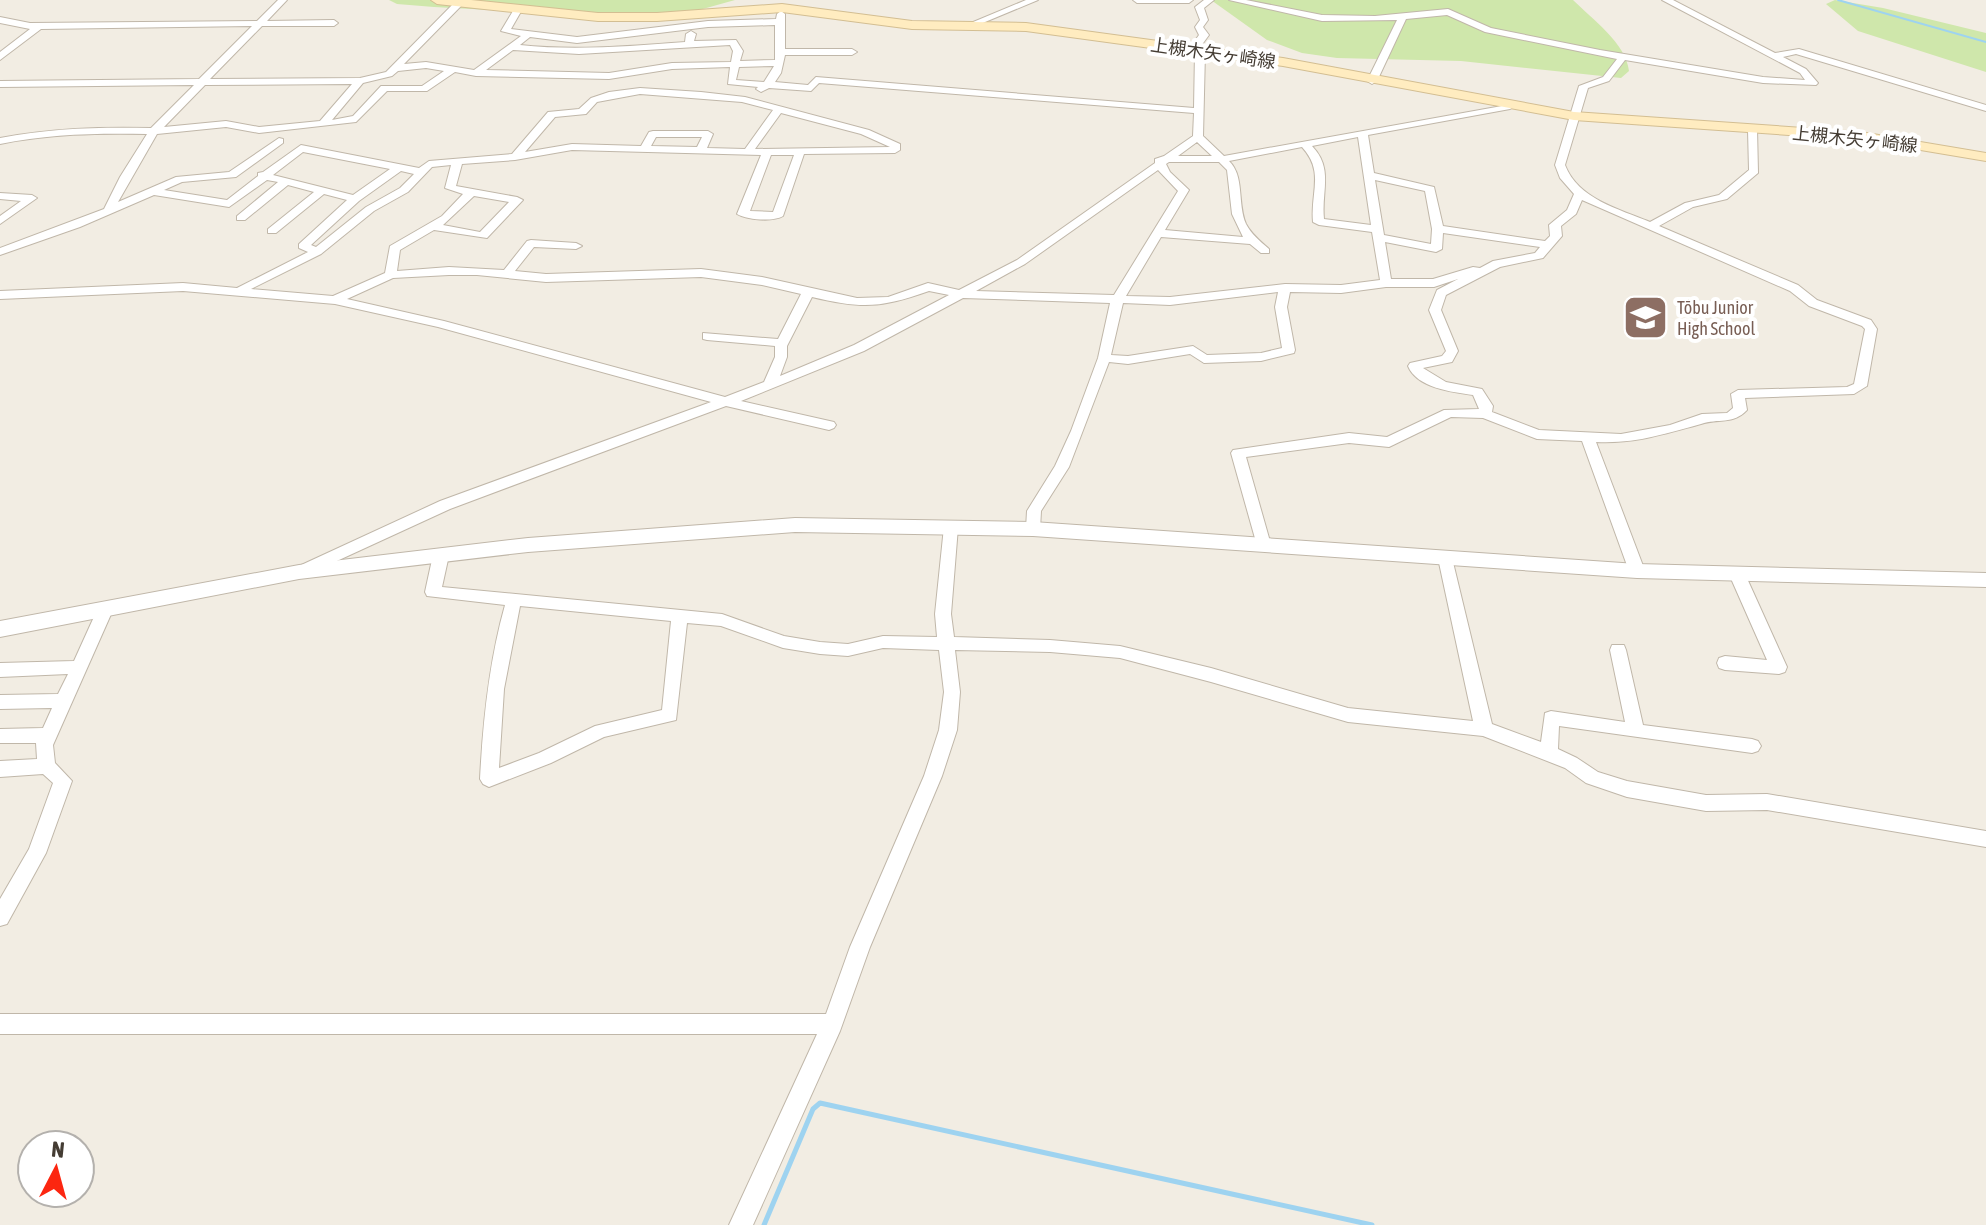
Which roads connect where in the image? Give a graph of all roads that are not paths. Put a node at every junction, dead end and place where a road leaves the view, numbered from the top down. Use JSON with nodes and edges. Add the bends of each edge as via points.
{"nodes":[{"id":1,"x":283,"y":0,"type":"edge"},
{"id":2,"x":437,"y":0,"type":"edge"},
{"id":3,"x":1034,"y":0,"type":"edge"},
{"id":4,"x":1137,"y":0,"type":"edge"},
{"id":5,"x":1189,"y":0,"type":"edge"},
{"id":6,"x":1210,"y":0,"type":"edge"},
{"id":7,"x":1233,"y":0,"type":"edge"},
{"id":8,"x":1666,"y":0,"type":"edge"},
{"id":9,"x":460,"y":2,"type":"junction"},
{"id":10,"x":519,"y":8,"type":"junction"},
{"id":11,"x":781,"y":15,"type":"junction"},
{"id":12,"x":1402,"y":18,"type":"junction"},
{"id":13,"x":0,"y":20,"type":"edge"},
{"id":14,"x":334,"y":23,"type":"dead end"},
{"id":15,"x":257,"y":24,"type":"junction"},
{"id":16,"x":970,"y":25,"type":"junction"},
{"id":17,"x":39,"y":26,"type":"junction"},
{"id":18,"x":692,"y":26,"type":"junction"},
{"id":19,"x":526,"y":36,"type":"junction"},
{"id":20,"x":689,"y":44,"type":"junction"},
{"id":21,"x":513,"y":47,"type":"junction"},
{"id":22,"x":1197,"y":51,"type":"junction"},
{"id":23,"x":852,"y":52,"type":"dead end"},
{"id":24,"x":1774,"y":56,"type":"junction"},
{"id":25,"x":0,"y":57,"type":"edge"},
{"id":26,"x":1623,"y":57,"type":"junction"},
{"id":27,"x":781,"y":58,"type":"junction"},
{"id":28,"x":735,"y":64,"type":"junction"},
{"id":29,"x":396,"y":68,"type":"junction"},
{"id":30,"x":453,"y":69,"type":"junction"},
{"id":31,"x":476,"y":73,"type":"junction"},
{"id":32,"x":360,"y":81,"type":"junction"},
{"id":33,"x":1372,"y":81,"type":"junction"},
{"id":34,"x":202,"y":82,"type":"junction"},
{"id":35,"x":0,"y":84,"type":"edge"},
{"id":36,"x":767,"y":85,"type":"junction"},
{"id":37,"x":424,"y":89,"type":"junction"},
{"id":38,"x":742,"y":99,"type":"junction"},
{"id":39,"x":404,"y":100,"type":"dead end"},
{"id":40,"x":1510,"y":106,"type":"junction"},
{"id":41,"x":1986,"y":108,"type":"edge"},
{"id":42,"x":778,"y":110,"type":"junction"},
{"id":43,"x":1200,"y":111,"type":"junction"},
{"id":44,"x":1574,"y":116,"type":"junction"},
{"id":45,"x":323,"y":124,"type":"junction"},
{"id":46,"x":1753,"y":130,"type":"junction"},
{"id":47,"x":154,"y":131,"type":"junction"},
{"id":48,"x":1363,"y":134,"type":"junction"},
{"id":49,"x":1198,"y":137,"type":"junction"},
{"id":50,"x":0,"y":141,"type":"edge"},
{"id":51,"x":279,"y":141,"type":"dead end"},
{"id":52,"x":1305,"y":144,"type":"junction"},
{"id":53,"x":644,"y":149,"type":"junction"},
{"id":54,"x":701,"y":150,"type":"junction"},
{"id":55,"x":800,"y":151,"type":"junction"},
{"id":56,"x":748,"y":152,"type":"junction"},
{"id":57,"x":767,"y":152,"type":"junction"},
{"id":58,"x":515,"y":157,"type":"junction"},
{"id":59,"x":1986,"y":157,"type":"edge"},
{"id":60,"x":1219,"y":159,"type":"junction"},
{"id":61,"x":1161,"y":160,"type":"junction"},
{"id":62,"x":458,"y":161,"type":"junction"},
{"id":63,"x":400,"y":167,"type":"junction"},
{"id":64,"x":421,"y":172,"type":"junction"},
{"id":65,"x":267,"y":174,"type":"junction"},
{"id":66,"x":232,"y":175,"type":"junction"},
{"id":67,"x":1372,"y":176,"type":"junction"},
{"id":68,"x":287,"y":180,"type":"junction"},
{"id":69,"x":154,"y":191,"type":"junction"},
{"id":70,"x":322,"y":191,"type":"junction"},
{"id":71,"x":471,"y":192,"type":"junction"},
{"id":72,"x":1579,"y":194,"type":"junction"},
{"id":73,"x":0,"y":196,"type":"edge"},
{"id":74,"x":355,"y":199,"type":"junction"},
{"id":75,"x":108,"y":211,"type":"junction"},
{"id":76,"x":6,"y":212,"type":"edge"},
{"id":77,"x":241,"y":218,"type":"dead end"},
{"id":78,"x":0,"y":221,"type":"edge"},
{"id":79,"x":432,"y":226,"type":"junction"},
{"id":80,"x":1652,"y":226,"type":"junction"},
{"id":81,"x":1438,"y":229,"type":"junction"},
{"id":82,"x":272,"y":231,"type":"dead end"},
{"id":83,"x":1157,"y":233,"type":"junction"},
{"id":84,"x":1378,"y":233,"type":"junction"},
{"id":85,"x":1253,"y":241,"type":"junction"},
{"id":86,"x":1548,"y":245,"type":"junction"},
{"id":87,"x":576,"y":246,"type":"dead end"},
{"id":88,"x":1265,"y":251,"type":"dead end"},
{"id":89,"x":0,"y":252,"type":"edge"},
{"id":90,"x":317,"y":252,"type":"junction"},
{"id":91,"x":1480,"y":272,"type":"junction"},
{"id":92,"x":507,"y":274,"type":"junction"},
{"id":93,"x":391,"y":275,"type":"junction"},
{"id":94,"x":1386,"y":283,"type":"junction"},
{"id":95,"x":1285,"y":288,"type":"junction"},
{"id":96,"x":240,"y":290,"type":"junction"},
{"id":97,"x":809,"y":291,"type":"junction"},
{"id":98,"x":962,"y":294,"type":"junction"},
{"id":99,"x":0,"y":295,"type":"edge"},
{"id":100,"x":335,"y":300,"type":"junction"},
{"id":101,"x":1117,"y":301,"type":"junction"},
{"id":102,"x":707,"y":336,"type":"dead end"},
{"id":103,"x":783,"y":343,"type":"junction"},
{"id":104,"x":1104,"y":358,"type":"junction"},
{"id":105,"x":770,"y":385,"type":"junction"},
{"id":106,"x":724,"y":401,"type":"junction"},
{"id":107,"x":1485,"y":414,"type":"junction"},
{"id":108,"x":829,"y":425,"type":"dead end"},
{"id":109,"x":1587,"y":436,"type":"junction"},
{"id":110,"x":951,"y":527,"type":"junction"},
{"id":111,"x":1033,"y":529,"type":"junction"},
{"id":112,"x":1263,"y":545,"type":"junction"},
{"id":113,"x":441,"y":555,"type":"junction"},
{"id":114,"x":1446,"y":558,"type":"junction"},
{"id":115,"x":1637,"y":571,"type":"junction"},
{"id":116,"x":299,"y":572,"type":"junction"},
{"id":117,"x":1737,"y":574,"type":"junction"},
{"id":118,"x":1986,"y":580,"type":"edge"},
{"id":119,"x":514,"y":601,"type":"junction"},
{"id":120,"x":104,"y":612,"type":"junction"},
{"id":121,"x":679,"y":617,"type":"junction"},
{"id":122,"x":0,"y":629,"type":"edge"},
{"id":123,"x":946,"y":645,"type":"junction"},
{"id":124,"x":1618,"y":650,"type":"dead end"},
{"id":125,"x":1725,"y":663,"type":"dead end"},
{"id":126,"x":79,"y":667,"type":"junction"},
{"id":127,"x":0,"y":670,"type":"edge"},
{"id":128,"x":64,"y":701,"type":"junction"},
{"id":129,"x":0,"y":702,"type":"edge"},
{"id":130,"x":1484,"y":729,"type":"junction"},
{"id":131,"x":1636,"y":731,"type":"junction"},
{"id":132,"x":49,"y":735,"type":"junction"},
{"id":133,"x":0,"y":736,"type":"edge"},
{"id":134,"x":1752,"y":746,"type":"dead end"},
{"id":135,"x":1549,"y":753,"type":"junction"},
{"id":136,"x":47,"y":766,"type":"junction"},
{"id":137,"x":0,"y":769,"type":"edge"},
{"id":138,"x":1986,"y":839,"type":"edge"},
{"id":139,"x":0,"y":917,"type":"edge"},
{"id":140,"x":0,"y":1024,"type":"edge"},
{"id":141,"x":833,"y":1024,"type":"junction"},
{"id":142,"x":741,"y":1225,"type":"edge"}],
"edges":[{"from":1,"to":15,"type":"street"},
{"from":2,"to":9,"type":"main road","name":"上槻木矢ヶ崎線"},
{"from":3,"to":16,"type":"street"},
{"from":4,"to":5,"type":"street"},
{"from":6,"to":22,"type":"street","via":[[1199,7],[1204,35]]},
{"from":7,"to":12,"type":"street","via":[[1322,18]]},
{"from":8,"to":24,"type":"street"},
{"from":9,"to":10,"type":"main road","name":"上槻木矢ヶ崎線"},
{"from":9,"to":29,"type":"street"},
{"from":10,"to":11,"type":"main road","name":"上槻木矢ヶ崎線","via":[[598,17]]},
{"from":10,"to":19,"type":"street","via":[[505,31]]},
{"from":11,"to":16,"type":"main road","name":"上槻木矢ヶ崎線"},
{"from":11,"to":18,"type":"street"},
{"from":11,"to":27,"type":"street"},
{"from":12,"to":26,"type":"street","via":[[1448,12],[1488,30]]},
{"from":12,"to":33,"type":"street"},
{"from":13,"to":17,"type":"street"},
{"from":14,"to":15,"type":"street"},
{"from":15,"to":17,"type":"street"},
{"from":15,"to":34,"type":"street"},
{"from":16,"to":22,"type":"main road","name":"上槻木矢ヶ崎線","via":[[1074,32]]},
{"from":17,"to":25,"type":"street"},
{"from":18,"to":19,"type":"street","via":[[577,40]]},
{"from":18,"to":20,"type":"street"},
{"from":19,"to":21,"type":"street"},
{"from":20,"to":21,"type":"street","via":[[581,53]]},
{"from":20,"to":28,"type":"street","via":[[733,42],[738,51]]},
{"from":21,"to":31,"type":"street"},
{"from":22,"to":33,"type":"main road","name":"上槻木矢ヶ崎線"},
{"from":22,"to":43,"type":"street"},
{"from":23,"to":27,"type":"street"},
{"from":24,"to":26,"type":"street","via":[[1803,71],[1813,83]]},
{"from":24,"to":41,"type":"street","via":[[1801,52]]},
{"from":26,"to":44,"type":"street","via":[[1606,79],[1584,86]]},
{"from":27,"to":28,"type":"street"},
{"from":27,"to":36,"type":"street","via":[[775,80]]},
{"from":28,"to":31,"type":"street","via":[[609,76]]},
{"from":28,"to":36,"type":"street","via":[[731,82]]},
{"from":29,"to":30,"type":"street"},
{"from":29,"to":32,"type":"street"},
{"from":30,"to":31,"type":"street"},
{"from":30,"to":37,"type":"street"},
{"from":32,"to":34,"type":"street"},
{"from":32,"to":45,"type":"street"},
{"from":33,"to":40,"type":"main road","name":"上槻木矢ヶ崎線"},
{"from":34,"to":35,"type":"street"},
{"from":34,"to":47,"type":"street"},
{"from":36,"to":38,"type":"street"},
{"from":36,"to":43,"type":"street","via":[[811,88],[816,80]]},
{"from":37,"to":39,"type":"street"},
{"from":37,"to":45,"type":"street","via":[[384,88],[356,119]]},
{"from":38,"to":42,"type":"street"},
{"from":38,"to":58,"type":"street","via":[[640,91],[609,95],[582,112],[552,114]]},
{"from":40,"to":44,"type":"main road","name":"上槻木矢ヶ崎線"},
{"from":40,"to":48,"type":"street"},
{"from":42,"to":55,"type":"street","via":[[865,132],[896,146]]},
{"from":42,"to":56,"type":"street"},
{"from":43,"to":49,"type":"street"},
{"from":44,"to":46,"type":"main road","name":"上槻木矢ヶ崎線"},
{"from":44,"to":72,"type":"street","via":[[1560,165]]},
{"from":45,"to":47,"type":"street","via":[[259,130],[226,124]]},
{"from":46,"to":59,"type":"main road","name":"上槻木矢ヶ崎線","via":[[1861,136]]},
{"from":46,"to":80,"type":"street","via":[[1754,171],[1723,197],[1689,205]]},
{"from":47,"to":50,"type":"street","via":[[64,131]]},
{"from":47,"to":75,"type":"street"},
{"from":48,"to":52,"type":"street"},
{"from":48,"to":67,"type":"street"},
{"from":49,"to":60,"type":"street"},
{"from":49,"to":61,"type":"street"},
{"from":51,"to":66,"type":"street"},
{"from":52,"to":60,"type":"street"},
{"from":52,"to":84,"type":"street","via":[[1318,156],[1324,180],[1316,206],[1319,222]]},
{"from":53,"to":54,"type":"street"},
{"from":53,"to":54,"type":"street","via":[[653,134],[708,134]]},
{"from":53,"to":58,"type":"street","via":[[572,147]]},
{"from":54,"to":56,"type":"street"},
{"from":55,"to":57,"type":"street"},
{"from":55,"to":57,"type":"street","via":[[777,216],[743,214]]},
{"from":56,"to":57,"type":"street"},
{"from":58,"to":62,"type":"street"},
{"from":60,"to":61,"type":"street"},
{"from":60,"to":85,"type":"street","via":[[1232,169],[1234,208]]},
{"from":61,"to":83,"type":"street","via":[[1166,174],[1184,190]]},
{"from":61,"to":98,"type":"street","via":[[1021,262]]},
{"from":62,"to":64,"type":"street","via":[[429,164]]},
{"from":62,"to":71,"type":"street","via":[[450,188]]},
{"from":63,"to":64,"type":"street"},
{"from":63,"to":65,"type":"street","via":[[301,148]]},
{"from":63,"to":74,"type":"street"},
{"from":64,"to":90,"type":"street"},
{"from":65,"to":66,"type":"street"},
{"from":65,"to":68,"type":"street"},
{"from":65,"to":69,"type":"street","via":[[229,204]]},
{"from":66,"to":69,"type":"street","via":[[180,179]]},
{"from":67,"to":81,"type":"street","via":[[1430,189]]},
{"from":67,"to":84,"type":"street"},
{"from":68,"to":70,"type":"street"},
{"from":68,"to":77,"type":"street"},
{"from":69,"to":75,"type":"street"},
{"from":70,"to":74,"type":"street"},
{"from":70,"to":82,"type":"street"},
{"from":71,"to":79,"type":"street"},
{"from":71,"to":79,"type":"street","via":[[517,200],[483,236]]},
{"from":72,"to":80,"type":"street"},
{"from":72,"to":86,"type":"street","via":[[1572,212],[1555,225],[1556,236]]},
{"from":73,"to":76,"type":"street","via":[[32,198]]},
{"from":74,"to":90,"type":"street","via":[[303,246]]},
{"from":75,"to":89,"type":"street"},
{"from":76,"to":78,"type":"street"},
{"from":79,"to":93,"type":"street","via":[[394,248]]},
{"from":80,"to":109,"type":"street","via":[[1867,323],[1871,329],[1860,386],[1849,391],[1738,394],[1740,410],[1730,417],[1702,418],[1621,439]]},
{"from":81,"to":84,"type":"street","via":[[1436,249]]},
{"from":81,"to":86,"type":"street"},
{"from":83,"to":85,"type":"street"},
{"from":83,"to":101,"type":"street"},
{"from":84,"to":94,"type":"street"},
{"from":85,"to":88,"type":"street"},
{"from":86,"to":91,"type":"street","via":[[1539,256],[1514,258]]},
{"from":87,"to":92,"type":"street","via":[[531,243]]},
{"from":90,"to":96,"type":"street"},
{"from":91,"to":94,"type":"street","via":[[1434,283]]},
{"from":91,"to":107,"type":"street","via":[[1441,293],[1435,310],[1452,351],[1447,359],[1415,366],[1442,386],[1477,392]]},
{"from":92,"to":93,"type":"street"},
{"from":92,"to":97,"type":"street","via":[[546,278],[701,273]]},
{"from":93,"to":100,"type":"street"},
{"from":94,"to":95,"type":"street"},
{"from":95,"to":101,"type":"street","via":[[1213,298]]},
{"from":95,"to":104,"type":"street","via":[[1281,307],[1289,350],[1261,357],[1204,359],[1193,350],[1128,360]]},
{"from":96,"to":99,"type":"street","via":[[135,288]]},
{"from":96,"to":100,"type":"street"},
{"from":97,"to":98,"type":"street","via":[[857,302],[890,301],[928,287]]},
{"from":97,"to":103,"type":"street"},
{"from":98,"to":101,"type":"street"},
{"from":98,"to":105,"type":"street","via":[[859,348]]},
{"from":100,"to":106,"type":"street"},
{"from":101,"to":104,"type":"street"},
{"from":102,"to":103,"type":"street"},
{"from":103,"to":105,"type":"street"},
{"from":104,"to":111,"type":"street","via":[[1062,467],[1034,511]]},
{"from":105,"to":106,"type":"street"},
{"from":106,"to":108,"type":"street"},
{"from":106,"to":116,"type":"street","via":[[445,505]]},
{"from":107,"to":109,"type":"street","via":[[1537,434]]},
{"from":107,"to":112,"type":"street","via":[[1449,413],[1389,442],[1349,438],[1238,453]]},
{"from":109,"to":115,"type":"street"},
{"from":110,"to":111,"type":"street"},
{"from":110,"to":113,"type":"street","via":[[795,525]]},
{"from":110,"to":123,"type":"street","via":[[943,614]]},
{"from":111,"to":112,"type":"street"},
{"from":112,"to":114,"type":"street"},
{"from":113,"to":116,"type":"street"},
{"from":113,"to":119,"type":"street","via":[[433,592]]},
{"from":114,"to":115,"type":"street"},
{"from":114,"to":130,"type":"street"},
{"from":115,"to":117,"type":"street"},
{"from":116,"to":120,"type":"street"},
{"from":117,"to":118,"type":"street"},
{"from":117,"to":125,"type":"street","via":[[1779,667]]},
{"from":119,"to":121,"type":"street"},
{"from":119,"to":121,"type":"street","via":[[492,700],[489,779],[601,731],[670,715]]},
{"from":120,"to":122,"type":"street"},
{"from":120,"to":126,"type":"street"},
{"from":121,"to":123,"type":"street","via":[[722,620],[783,642],[820,648],[848,650],[883,642]]},
{"from":123,"to":130,"type":"street","via":[[1120,652],[1348,715]]},
{"from":123,"to":141,"type":"street","via":[[952,692],[948,730]]},
{"from":124,"to":131,"type":"street"},
{"from":126,"to":127,"type":"street"},
{"from":126,"to":128,"type":"street"},
{"from":128,"to":129,"type":"street"},
{"from":128,"to":132,"type":"street"},
{"from":130,"to":135,"type":"street"},
{"from":131,"to":134,"type":"street"},
{"from":131,"to":135,"type":"street","via":[[1551,718]]},
{"from":132,"to":133,"type":"street"},
{"from":132,"to":136,"type":"street","via":[[44,745]]},
{"from":135,"to":138,"type":"street","via":[[1592,778],[1627,789],[1706,803],[1767,802]]},
{"from":136,"to":137,"type":"street"},
{"from":136,"to":139,"type":"street","via":[[63,781],[37,853]]},
{"from":140,"to":141,"type":"street"},
{"from":141,"to":142,"type":"street"}]}
